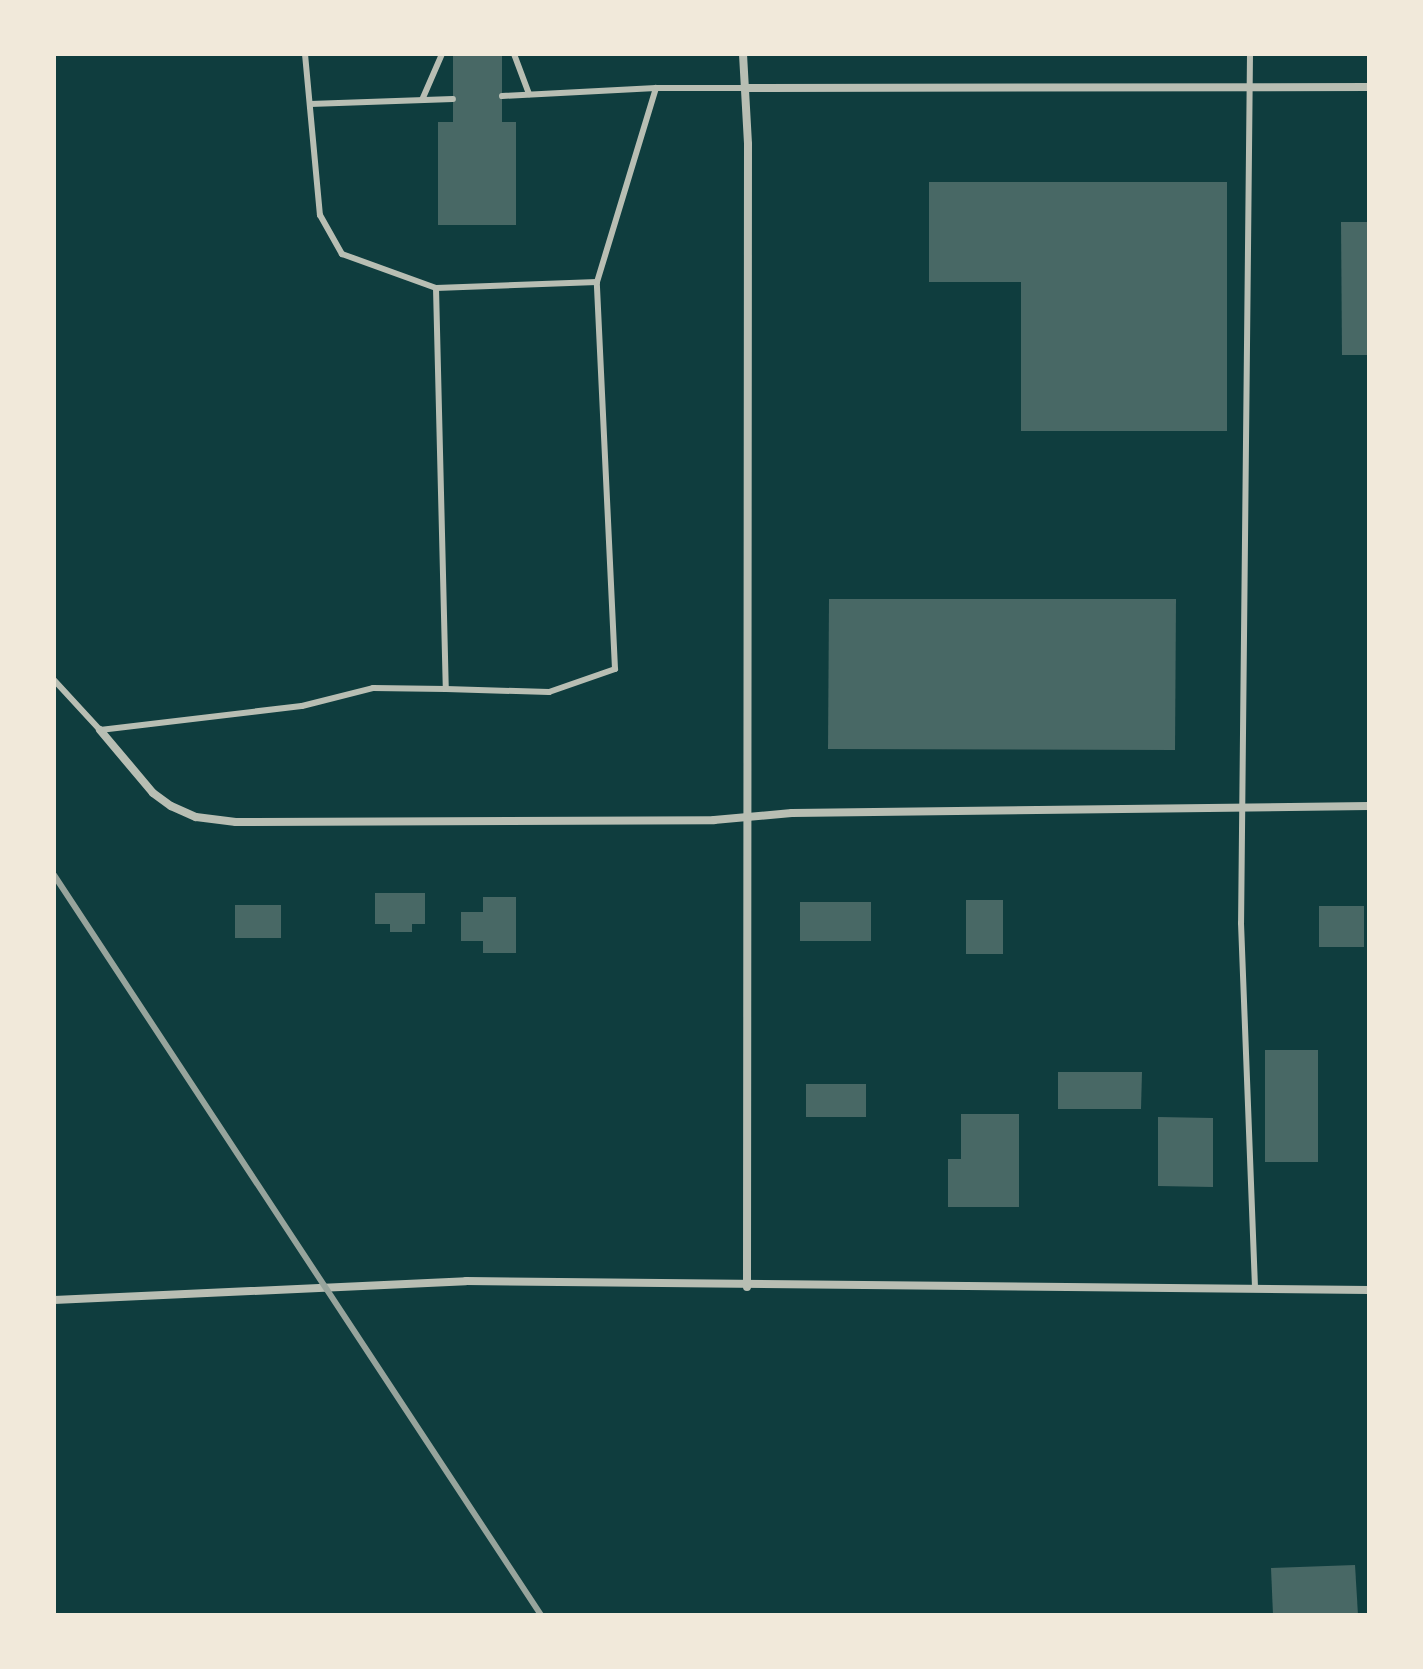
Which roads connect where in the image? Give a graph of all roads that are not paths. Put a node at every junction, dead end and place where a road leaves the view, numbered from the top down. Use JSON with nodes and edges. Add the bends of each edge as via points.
{"nodes":[{"id":1,"x":305,"y":54,"type":"edge"},
{"id":2,"x":442,"y":54,"type":"edge"},
{"id":3,"x":514,"y":54,"type":"edge"},
{"id":4,"x":743,"y":54,"type":"edge"},
{"id":5,"x":1250,"y":54,"type":"edge"},
{"id":6,"x":1250,"y":87,"type":"junction"},
{"id":7,"x":1369,"y":87,"type":"edge"},
{"id":8,"x":656,"y":88,"type":"junction"},
{"id":9,"x":746,"y":88,"type":"junction"},
{"id":10,"x":529,"y":94,"type":"junction"},
{"id":11,"x":502,"y":96,"type":"dead end"},
{"id":12,"x":453,"y":99,"type":"dead end"},
{"id":13,"x":422,"y":100,"type":"junction"},
{"id":14,"x":310,"y":104,"type":"junction"},
{"id":15,"x":597,"y":282,"type":"junction"},
{"id":16,"x":436,"y":288,"type":"junction"},
{"id":17,"x":54,"y":680,"type":"edge"},
{"id":18,"x":446,"y":689,"type":"junction"},
{"id":19,"x":100,"y":730,"type":"junction"},
{"id":20,"x":1241,"y":806,"type":"junction"},
{"id":21,"x":1369,"y":806,"type":"edge"},
{"id":22,"x":746,"y":818,"type":"junction"},
{"id":23,"x":747,"y":1287,"type":"junction"},
{"id":24,"x":1255,"y":1289,"type":"junction"},
{"id":25,"x":1369,"y":1290,"type":"edge"},
{"id":26,"x":54,"y":1300,"type":"edge"}],
"edges":[{"from":1,"to":14,"type":"lane"},
{"from":2,"to":13,"type":"lane"},
{"from":3,"to":10,"type":"lane"},
{"from":4,"to":9,"type":"street"},
{"from":5,"to":6,"type":"lane"},
{"from":6,"to":7,"type":"street"},
{"from":6,"to":9,"type":"street"},
{"from":6,"to":20,"type":"lane"},
{"from":8,"to":9,"type":"lane"},
{"from":8,"to":10,"type":"lane"},
{"from":8,"to":15,"type":"lane"},
{"from":9,"to":22,"type":"street"},
{"from":10,"to":11,"type":"lane"},
{"from":12,"to":13,"type":"lane"},
{"from":13,"to":14,"type":"lane"},
{"from":14,"to":16,"type":"lane","via":[[320,215],[342,254]]},
{"from":15,"to":16,"type":"lane"},
{"from":15,"to":18,"type":"lane","via":[[615,669],[549,692]]},
{"from":16,"to":18,"type":"lane"},
{"from":17,"to":19,"type":"lane"},
{"from":18,"to":19,"type":"lane","via":[[373,688],[302,706]]},
{"from":19,"to":22,"type":"street","via":[[153,793],[196,817],[236,822]]},
{"from":20,"to":21,"type":"street"},
{"from":20,"to":22,"type":"street"},
{"from":20,"to":24,"type":"lane"},
{"from":22,"to":23,"type":"street"},
{"from":23,"to":24,"type":"street"},
{"from":23,"to":26,"type":"street","via":[[466,1281]]},
{"from":24,"to":25,"type":"street"}]}
